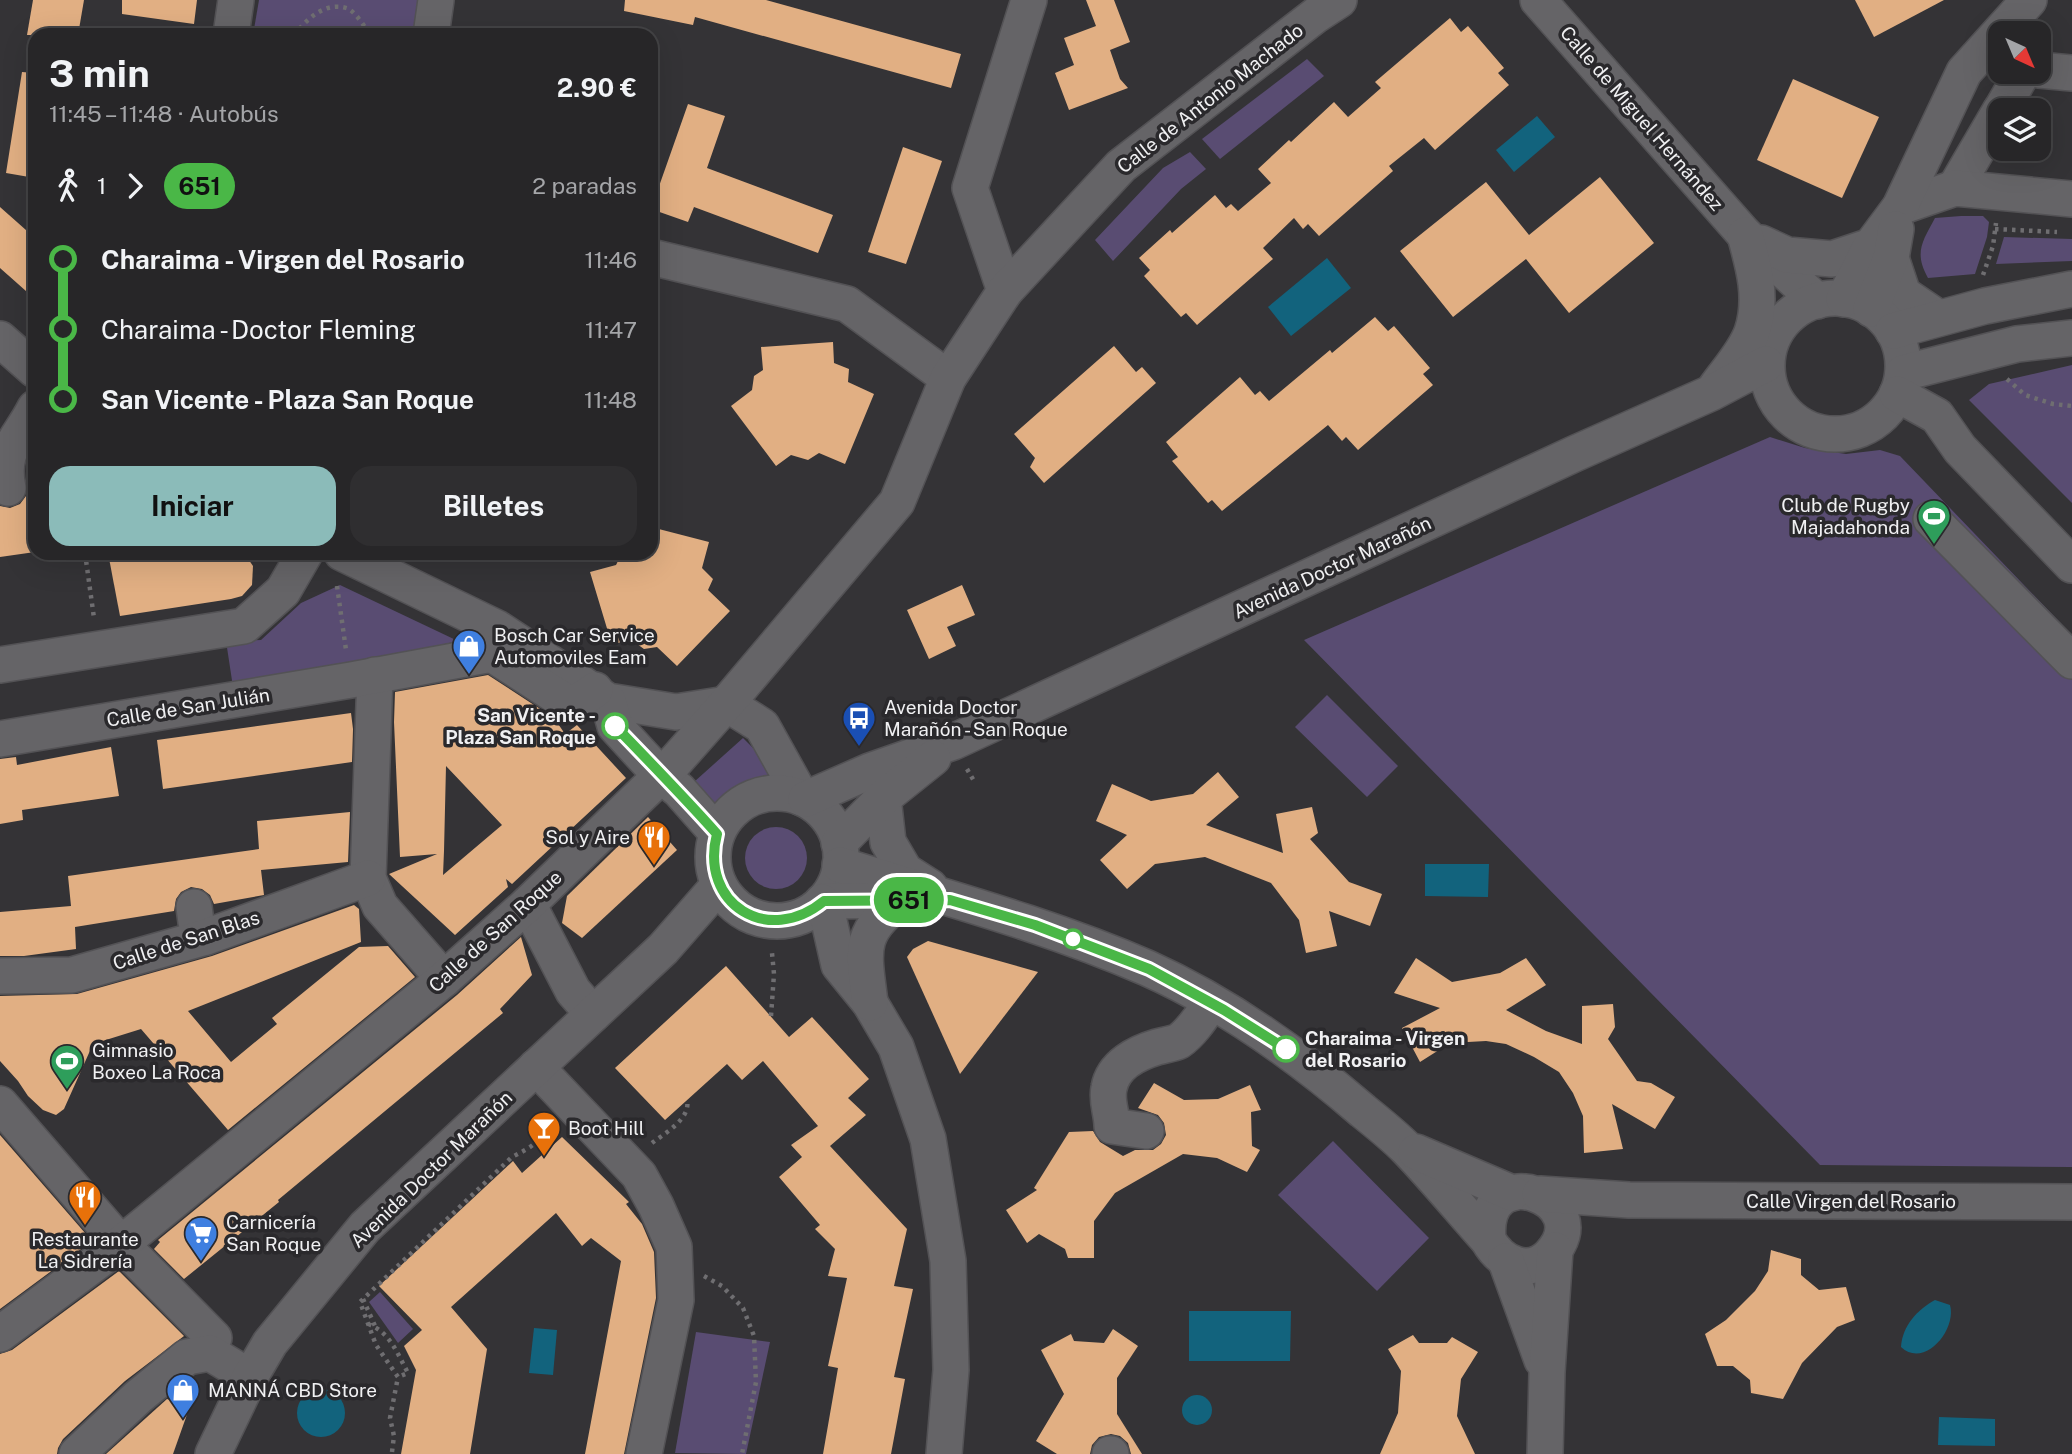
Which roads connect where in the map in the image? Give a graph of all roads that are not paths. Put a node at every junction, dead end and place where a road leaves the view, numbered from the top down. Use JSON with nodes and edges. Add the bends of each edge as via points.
{"nodes":[{"id":1,"x":236,"y":0,"type":"edge"},
{"id":2,"x":436,"y":0,"type":"edge"},
{"id":3,"x":1029,"y":0,"type":"edge"},
{"id":4,"x":1538,"y":0,"type":"edge"},
{"id":5,"x":2029,"y":0,"type":"edge"},
{"id":6,"x":1327,"y":5,"type":"edge"},
{"id":7,"x":231,"y":28,"type":"edge"},
{"id":8,"x":432,"y":28,"type":"edge"},
{"id":9,"x":2051,"y":70,"type":"edge"},
{"id":10,"x":2072,"y":73,"type":"edge"},
{"id":11,"x":1988,"y":133,"type":"edge"},
{"id":12,"x":1955,"y":188,"type":"junction"},
{"id":13,"x":2072,"y":199,"type":"edge"},
{"id":14,"x":1900,"y":207,"type":"junction"},
{"id":15,"x":1745,"y":235,"type":"junction"},
{"id":16,"x":1881,"y":252,"type":"junction"},
{"id":17,"x":658,"y":259,"type":"edge"},
{"id":18,"x":2072,"y":289,"type":"edge"},
{"id":19,"x":1005,"y":290,"type":"junction"},
{"id":20,"x":1843,"y":311,"type":"junction"},
{"id":21,"x":1937,"y":317,"type":"junction"},
{"id":22,"x":2072,"y":338,"type":"edge"},
{"id":23,"x":0,"y":339,"type":"edge"},
{"id":24,"x":1949,"y":362,"type":"junction"},
{"id":25,"x":28,"y":364,"type":"edge"},
{"id":26,"x":1766,"y":364,"type":"junction"},
{"id":27,"x":948,"y":378,"type":"junction"},
{"id":28,"x":1712,"y":393,"type":"junction"},
{"id":29,"x":1894,"y":395,"type":"junction"},
{"id":30,"x":1775,"y":401,"type":"junction"},
{"id":31,"x":1937,"y":416,"type":"junction"},
{"id":32,"x":28,"y":420,"type":"edge"},
{"id":33,"x":1960,"y":449,"type":"junction"},
{"id":34,"x":8,"y":488,"type":"dead end"},
{"id":35,"x":1931,"y":519,"type":"dead end"},
{"id":36,"x":301,"y":560,"type":"edge"},
{"id":37,"x":2072,"y":565,"type":"edge"},
{"id":38,"x":339,"y":566,"type":"edge"},
{"id":39,"x":2072,"y":661,"type":"edge"},
{"id":40,"x":0,"y":665,"type":"edge"},
{"id":41,"x":375,"y":675,"type":"junction"},
{"id":42,"x":602,"y":696,"type":"junction"},
{"id":43,"x":727,"y":704,"type":"junction"},
{"id":44,"x":0,"y":738,"type":"edge"},
{"id":45,"x":959,"y":754,"type":"junction"},
{"id":46,"x":662,"y":776,"type":"junction"},
{"id":47,"x":804,"y":798,"type":"junction"},
{"id":48,"x":883,"y":798,"type":"junction"},
{"id":49,"x":717,"y":834,"type":"junction"},
{"id":50,"x":840,"y":854,"type":"junction"},
{"id":51,"x":368,"y":878,"type":"junction"},
{"id":52,"x":727,"y":896,"type":"junction"},
{"id":53,"x":902,"y":900,"type":"junction"},
{"id":54,"x":950,"y":900,"type":"junction"},
{"id":55,"x":823,"y":901,"type":"junction"},
{"id":56,"x":528,"y":904,"type":"junction"},
{"id":57,"x":5,"y":971,"type":"edge"},
{"id":58,"x":444,"y":979,"type":"junction"},
{"id":59,"x":870,"y":1003,"type":"junction"},
{"id":60,"x":1211,"y":1003,"type":"junction"},
{"id":61,"x":593,"y":1014,"type":"junction"},
{"id":62,"x":536,"y":1067,"type":"junction"},
{"id":63,"x":0,"y":1104,"type":"edge"},
{"id":64,"x":1146,"y":1131,"type":"dead end"},
{"id":65,"x":1406,"y":1148,"type":"junction"},
{"id":66,"x":1526,"y":1194,"type":"junction"},
{"id":67,"x":1629,"y":1200,"type":"junction"},
{"id":68,"x":2072,"y":1202,"type":"edge"},
{"id":69,"x":123,"y":1245,"type":"junction"},
{"id":70,"x":1558,"y":1245,"type":"junction"},
{"id":71,"x":1497,"y":1251,"type":"junction"},
{"id":72,"x":0,"y":1334,"type":"edge"},
{"id":73,"x":214,"y":1338,"type":"dead end"},
{"id":74,"x":1547,"y":1372,"type":"junction"},
{"id":75,"x":250,"y":1377,"type":"junction"},
{"id":76,"x":77,"y":1454,"type":"edge"},
{"id":77,"x":213,"y":1454,"type":"edge"},
{"id":78,"x":643,"y":1454,"type":"edge"},
{"id":79,"x":944,"y":1454,"type":"edge"},
{"id":80,"x":1545,"y":1454,"type":"edge"}],
"edges":[{"from":1,"to":7,"type":"street"},
{"from":2,"to":8,"type":"street"},
{"from":3,"to":19,"type":"street","via":[[970,188]]},
{"from":4,"to":15,"type":"street","name":"Calle de Miguel Hernández"},
{"from":5,"to":14,"type":"street","via":[[1964,72]]},
{"from":6,"to":19,"type":"street","name":"Calle de Antonio Machado","via":[[1121,166]]},
{"from":9,"to":10,"type":"street"},
{"from":11,"to":12,"type":"street"},
{"from":12,"to":13,"type":"street"},
{"from":12,"to":14,"type":"street"},
{"from":14,"to":16,"type":"street"},
{"from":15,"to":16,"type":"street","via":[[1787,255],[1832,259]]},
{"from":15,"to":20,"type":"street","name":"Calle de Miguel Hernández"},
{"from":15,"to":28,"type":"street","name":"Calle de Miguel Hernández","via":[[1758,292],[1752,333]]},
{"from":16,"to":20,"type":"street"},
{"from":16,"to":21,"type":"street","via":[[1903,294]]},
{"from":17,"to":27,"type":"street","via":[[847,304]]},
{"from":18,"to":21,"type":"street"},
{"from":19,"to":27,"type":"street","name":"Calle de Antonio Machado"},
{"from":20,"to":21,"type":"street"},
{"from":20,"to":26,"type":"street","via":[[1778,329]]},
{"from":20,"to":29,"type":"street","via":[[1901,351]]},
{"from":22,"to":24,"type":"street","via":[[2017,344]]},
{"from":23,"to":25,"type":"street"},
{"from":24,"to":29,"type":"street"},
{"from":24,"to":31,"type":"street","via":[[1939,390]]},
{"from":26,"to":28,"type":"street","name":"Avenida Doctor Marañón"},
{"from":26,"to":30,"type":"street"},
{"from":27,"to":43,"type":"street","name":"Calle de San Roque","via":[[897,502]]},
{"from":28,"to":30,"type":"street"},
{"from":28,"to":45,"type":"street","name":"Avenida Doctor Marañón","via":[[1574,454]]},
{"from":29,"to":30,"type":"street","via":[[1860,430],[1836,435],[1812,431],[1791,419]]},
{"from":29,"to":31,"type":"street"},
{"from":29,"to":33,"type":"street","via":[[1915,425]]},
{"from":31,"to":33,"type":"street"},
{"from":32,"to":34,"type":"street","via":[[7,457]]},
{"from":33,"to":37,"type":"street"},
{"from":35,"to":39,"type":"street"},
{"from":36,"to":40,"type":"street","via":[[283,591],[244,626]]},
{"from":38,"to":42,"type":"street","via":[[497,628]]},
{"from":41,"to":42,"type":"street","name":"Calle de San Julián","via":[[492,654],[572,705]]},
{"from":41,"to":44,"type":"street","name":"Calle de San Julián"},
{"from":41,"to":51,"type":"street","via":[[361,834]]},
{"from":42,"to":43,"type":"street","via":[[676,712]]},
{"from":42,"to":46,"type":"street","via":[[615,726]]},
{"from":43,"to":46,"type":"street","name":"Calle de San Roque"},
{"from":43,"to":47,"type":"street","via":[[762,726]]},
{"from":45,"to":47,"type":"street","name":"Avenida Doctor Marañón","via":[[870,771]]},
{"from":45,"to":48,"type":"street","name":"Avenida Doctor Marañón"},
{"from":46,"to":49,"type":"street"},
{"from":46,"to":56,"type":"street","name":"Calle de San Roque"},
{"from":47,"to":49,"type":"street","name":"Avenida Doctor Marañón","via":[[762,795],[727,816]]},
{"from":47,"to":50,"type":"street","via":[[834,827]]},
{"from":48,"to":50,"type":"street","name":"Avenida Doctor Marañón"},
{"from":48,"to":54,"type":"street","via":[[888,842],[905,871]]},
{"from":49,"to":52,"type":"street","via":[[713,868]]},
{"from":50,"to":54,"type":"street"},
{"from":50,"to":55,"type":"street","name":"Avenida Doctor Marañón","via":[[835,884]]},
{"from":51,"to":57,"type":"street","name":"Calle de San Blas","via":[[200,922],[72,975]]},
{"from":51,"to":58,"type":"street","via":[[380,906]]},
{"from":52,"to":55,"type":"street","via":[[751,916],[770,921],[789,920]]},
{"from":52,"to":61,"type":"street","name":"Avenida Doctor Marañón"},
{"from":53,"to":54,"type":"street"},
{"from":53,"to":55,"type":"street"},
{"from":53,"to":59,"type":"street","via":[[881,915],[864,951]]},
{"from":54,"to":60,"type":"street","via":[[1075,939],[1149,969]]},
{"from":55,"to":59,"type":"street","via":[[839,965]]},
{"from":56,"to":58,"type":"street","name":"Calle de San Roque"},
{"from":56,"to":61,"type":"street","via":[[573,991]]},
{"from":58,"to":69,"type":"street","name":"Calle de San Roque"},
{"from":59,"to":79,"type":"street","via":[[896,1047],[928,1139],[948,1261],[951,1370]]},
{"from":60,"to":64,"type":"street","via":[[1177,1042],[1143,1052],[1119,1068],[1109,1086],[1109,1136]]},
{"from":60,"to":65,"type":"street","via":[[1286,1049]]},
{"from":61,"to":62,"type":"street","name":"Avenida Doctor Marañón"},
{"from":62,"to":75,"type":"street","name":"Avenida Doctor Marañón","via":[[365,1227],[270,1343]]},
{"from":62,"to":78,"type":"street","via":[[639,1175],[674,1247],[676,1300]]},
{"from":63,"to":69,"type":"street"},
{"from":65,"to":66,"type":"street"},
{"from":65,"to":71,"type":"street"},
{"from":66,"to":67,"type":"street","name":"Calle Virgen del Rosario"},
{"from":66,"to":70,"type":"street","via":[[1549,1200],[1560,1218]]},
{"from":66,"to":71,"type":"street","via":[[1500,1200],[1491,1212],[1487,1226]]},
{"from":67,"to":68,"type":"street","name":"Calle Virgen del Rosario"},
{"from":67,"to":70,"type":"street"},
{"from":69,"to":72,"type":"street","name":"Calle de San Roque"},
{"from":69,"to":73,"type":"street"},
{"from":70,"to":71,"type":"street","via":[[1546,1260],[1533,1266],[1519,1266]]},
{"from":70,"to":74,"type":"street"},
{"from":71,"to":74,"type":"street"},
{"from":74,"to":80,"type":"street"},
{"from":75,"to":76,"type":"street","via":[[210,1353],[187,1357]]},
{"from":75,"to":77,"type":"street","name":"Avenida Doctor Marañón"}]}
